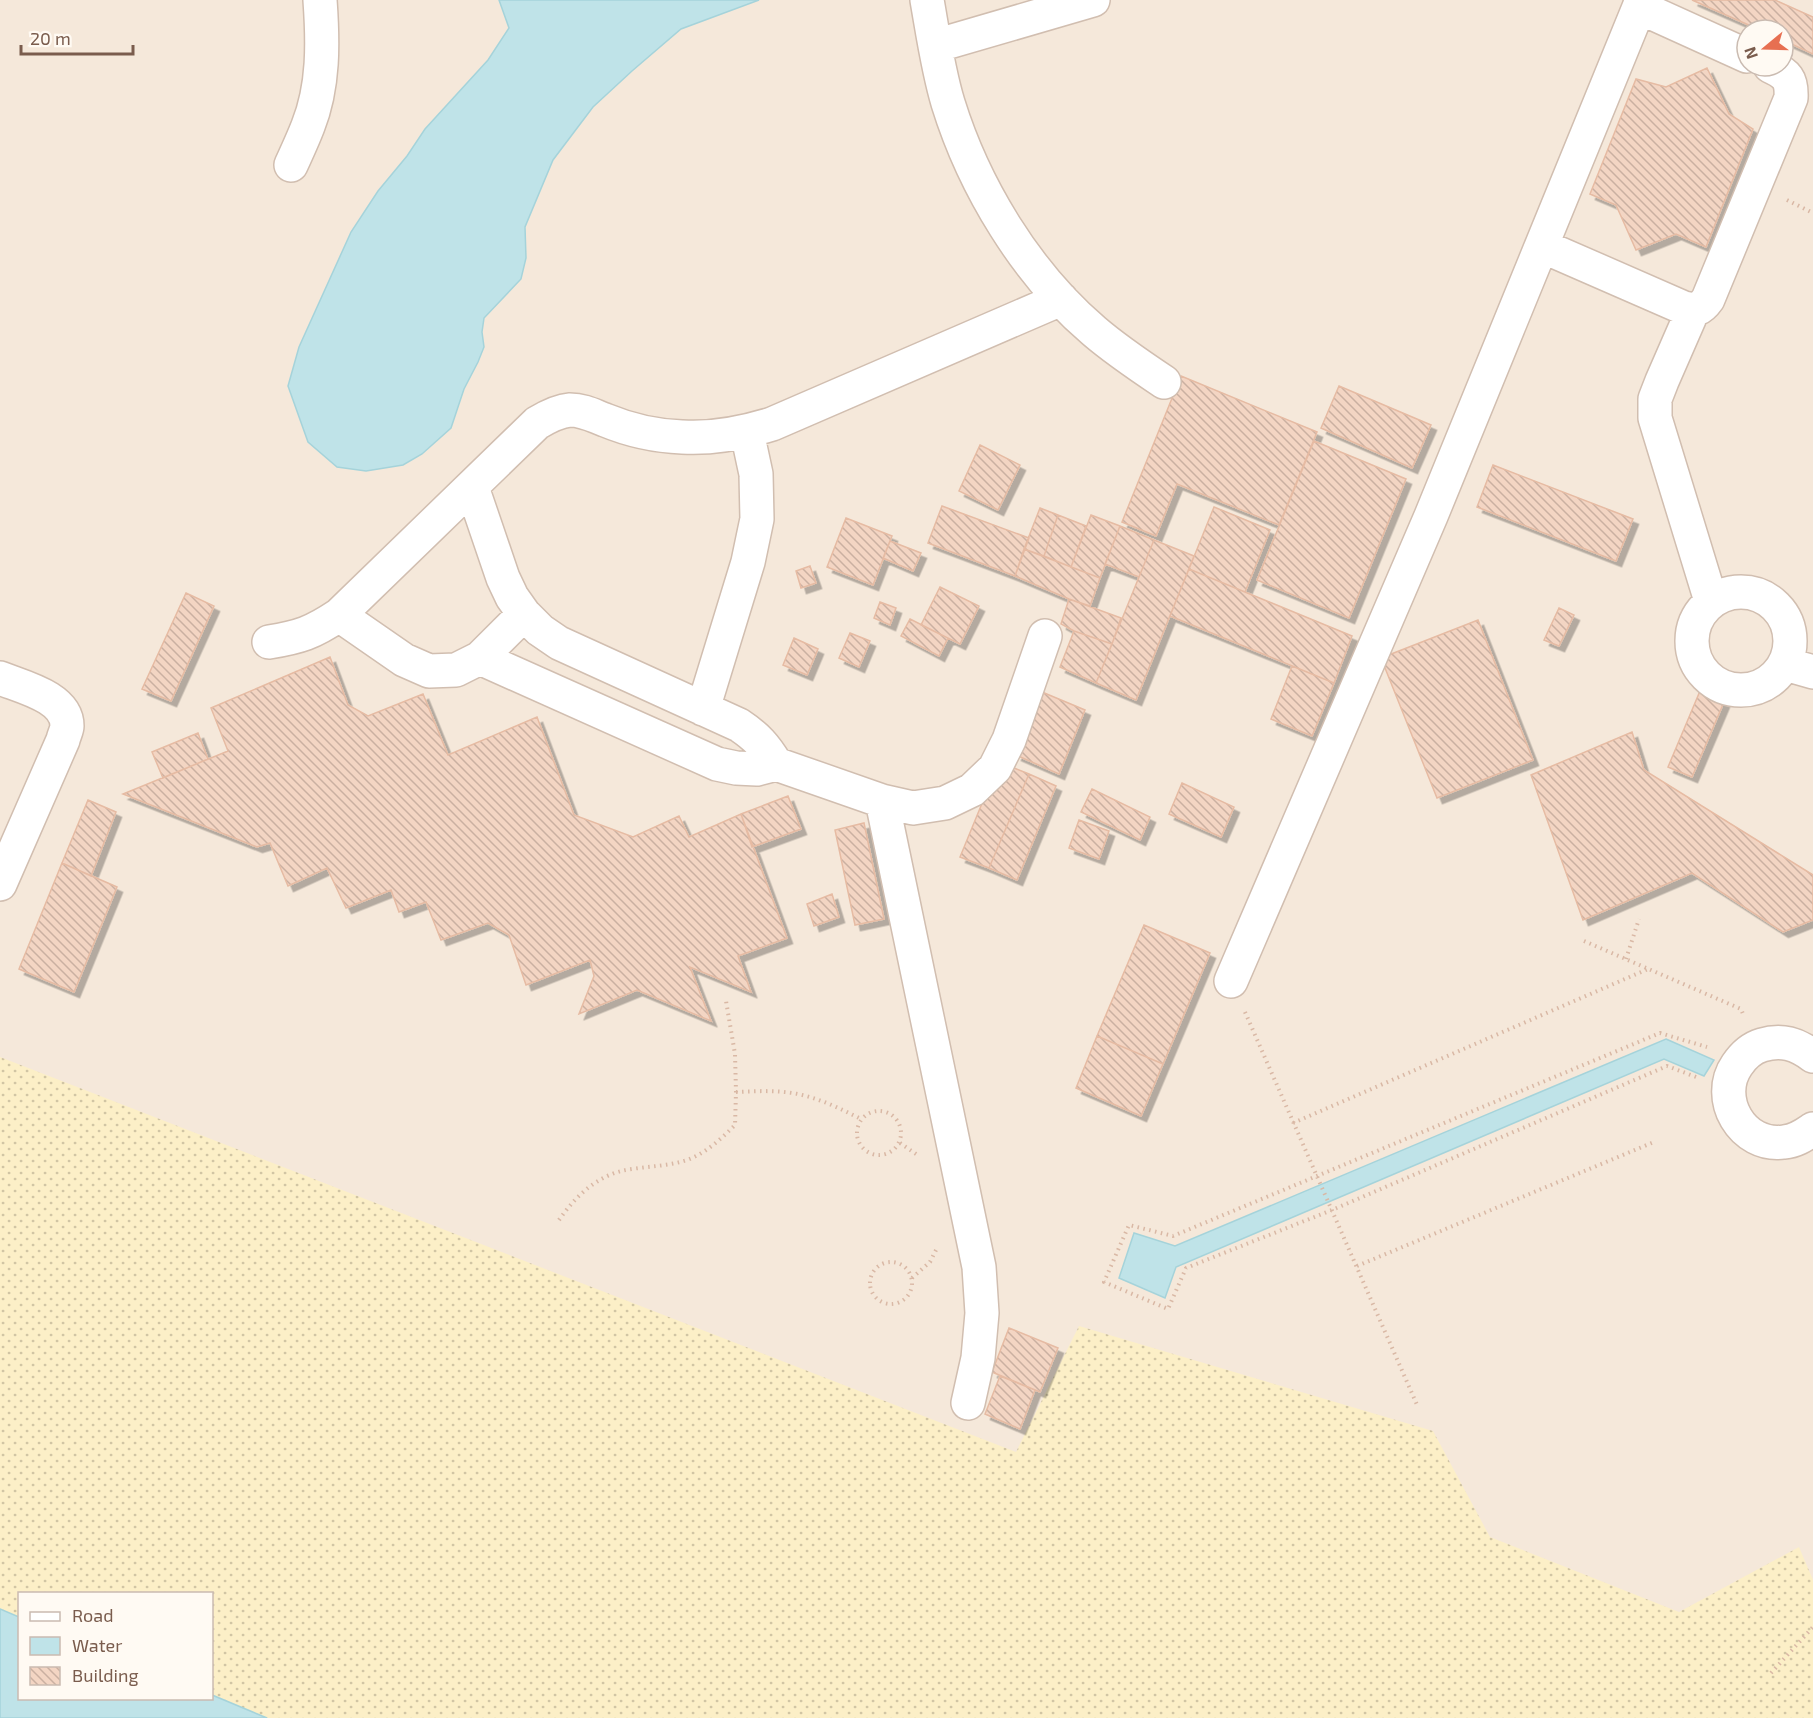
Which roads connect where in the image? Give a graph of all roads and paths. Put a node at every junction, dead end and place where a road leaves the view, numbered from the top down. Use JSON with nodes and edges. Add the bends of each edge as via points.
{"nodes":[{"id":1,"x":320,"y":0,"type":"edge"},
{"id":2,"x":927,"y":0,"type":"edge"},
{"id":3,"x":1093,"y":0,"type":"edge"},
{"id":4,"x":1641,"y":4,"type":"edge"},
{"id":5,"x":935,"y":46,"type":"junction"},
{"id":6,"x":1735,"y":50,"type":"edge"},
{"id":7,"x":1788,"y":78,"type":"edge"},
{"id":8,"x":291,"y":165,"type":"dead end"},
{"id":9,"x":1542,"y":246,"type":"junction"},
{"id":10,"x":1061,"y":299,"type":"junction"},
{"id":11,"x":1693,"y":310,"type":"junction"},
{"id":12,"x":1164,"y":382,"type":"dead end"},
{"id":13,"x":747,"y":432,"type":"junction"},
{"id":14,"x":472,"y":487,"type":"junction"},
{"id":15,"x":1712,"y":601,"type":"junction"},
{"id":16,"x":524,"y":614,"type":"junction"},
{"id":17,"x":339,"y":615,"type":"junction"},
{"id":18,"x":1045,"y":636,"type":"dead end"},
{"id":19,"x":268,"y":642,"type":"dead end"},
{"id":20,"x":480,"y":658,"type":"junction"},
{"id":21,"x":1799,"y":668,"type":"edge"},
{"id":22,"x":0,"y":678,"type":"edge"},
{"id":23,"x":703,"y":709,"type":"junction"},
{"id":24,"x":776,"y":764,"type":"junction"},
{"id":25,"x":882,"y":801,"type":"junction"},
{"id":26,"x":2,"y":873,"type":"edge"},
{"id":27,"x":1639,"y":919,"type":"dead end"},
{"id":28,"x":1584,"y":941,"type":"dead end"},
{"id":29,"x":1626,"y":959,"type":"junction"},
{"id":30,"x":1648,"y":969,"type":"junction"},
{"id":31,"x":1232,"y":981,"type":"joint"},
{"id":32,"x":726,"y":1001,"type":"dead end"},
{"id":33,"x":1750,"y":1052,"type":"junction"},
{"id":34,"x":1813,"y":1056,"type":"edge"},
{"id":35,"x":1728,"y":1089,"type":"junction"},
{"id":36,"x":736,"y":1092,"type":"junction"},
{"id":37,"x":861,"y":1119,"type":"junction"},
{"id":38,"x":1293,"y":1123,"type":"junction"},
{"id":39,"x":1813,"y":1129,"type":"edge"},
{"id":40,"x":1654,"y":1142,"type":"dead end"},
{"id":41,"x":1317,"y":1177,"type":"junction"},
{"id":42,"x":1332,"y":1210,"type":"junction"},
{"id":43,"x":559,"y":1220,"type":"dead end"},
{"id":44,"x":1357,"y":1266,"type":"junction"},
{"id":45,"x":898,"y":1303,"type":"joint"},
{"id":46,"x":968,"y":1403,"type":"dead end"},
{"id":47,"x":1418,"y":1407,"type":"dead end"},
{"id":48,"x":1813,"y":1627,"type":"edge"},
{"id":49,"x":1771,"y":1673,"type":"dead end"}],
"edges":[{"from":1,"to":8,"type":"lane","via":[[320,83],[309,125]]},
{"from":2,"to":5,"type":"lane"},
{"from":3,"to":5,"type":"lane"},
{"from":4,"to":6,"type":"lane"},
{"from":4,"to":9,"type":"lane"},
{"from":5,"to":10,"type":"lane","via":[[948,102],[993,207],[1024,255]]},
{"from":7,"to":11,"type":"lane","via":[[1791,98],[1708,299]]},
{"from":9,"to":11,"type":"lane"},
{"from":9,"to":31,"type":"lane"},
{"from":10,"to":12,"type":"lane","via":[[1092,330]]},
{"from":10,"to":13,"type":"lane"},
{"from":11,"to":15,"type":"lane","via":[[1658,390],[1654,418]]},
{"from":13,"to":14,"type":"lane","via":[[682,437],[643,432],[588,412],[570,410],[537,423]]},
{"from":13,"to":23,"type":"lane","via":[[756,474],[757,519],[748,562]]},
{"from":14,"to":16,"type":"lane","via":[[503,578]]},
{"from":14,"to":17,"type":"lane"},
{"from":15,"to":21,"type":"lane","via":[[1742,591],[1773,603],[1784,616],[1790,648]]},
{"from":15,"to":21,"type":"lane","via":[[1700,612],[1691,643],[1703,674],[1715,684],[1746,691]]},
{"from":16,"to":20,"type":"lane"},
{"from":16,"to":23,"type":"lane","via":[[559,643]]},
{"from":17,"to":19,"type":"lane","via":[[318,629]]},
{"from":17,"to":20,"type":"lane","via":[[404,660],[429,671],[456,670]]},
{"from":18,"to":25,"type":"lane","via":[[1009,740],[995,768],[972,790],[945,803],[913,807]]},
{"from":20,"to":24,"type":"lane","via":[[717,764],[757,769]]},
{"from":22,"to":26,"type":"lane","via":[[56,702],[67,726]]},
{"from":23,"to":24,"type":"lane","via":[[754,735]]},
{"from":24,"to":25,"type":"lane"},
{"from":25,"to":46,"type":"lane","via":[[979,1267],[982,1312],[978,1358]]},
{"from":27,"to":29,"type":"path"},
{"from":28,"to":29,"type":"path"},
{"from":29,"to":30,"type":"path"},
{"from":30,"to":33,"type":"path","via":[[1741,1009]]},
{"from":30,"to":38,"type":"path"},
{"from":31,"to":38,"type":"path"},
{"from":32,"to":36,"type":"path","via":[[735,1054]]},
{"from":33,"to":34,"type":"lane","via":[[1771,1042],[1801,1047]]},
{"from":33,"to":35,"type":"lane","via":[[1733,1071]]},
{"from":33,"to":41,"type":"path","via":[[1660,1033]]},
{"from":35,"to":39,"type":"lane","via":[[1737,1122],[1750,1134],[1783,1143]]},
{"from":35,"to":42,"type":"path","via":[[1667,1066]]},
{"from":36,"to":37,"type":"path","via":[[799,1094]]},
{"from":36,"to":43,"type":"path","via":[[735,1125],[706,1150],[688,1160],[630,1169],[597,1181],[570,1204]]},
{"from":37,"to":37,"type":"path","via":[[857,1137],[868,1152],[877,1155],[895,1150],[902,1133],[895,1116],[877,1110]]},
{"from":38,"to":41,"type":"path"},
{"from":40,"to":44,"type":"path"},
{"from":41,"to":42,"type":"path"},
{"from":41,"to":42,"type":"path","via":[[1173,1236],[1130,1225],[1104,1282],[1168,1309],[1186,1268]]},
{"from":42,"to":44,"type":"path"},
{"from":44,"to":47,"type":"path"},
{"from":45,"to":45,"type":"path","via":[[906,1298],[912,1278],[899,1263],[879,1265],[872,1273],[872,1292],[888,1304]]},
{"from":48,"to":49,"type":"path"}]}
